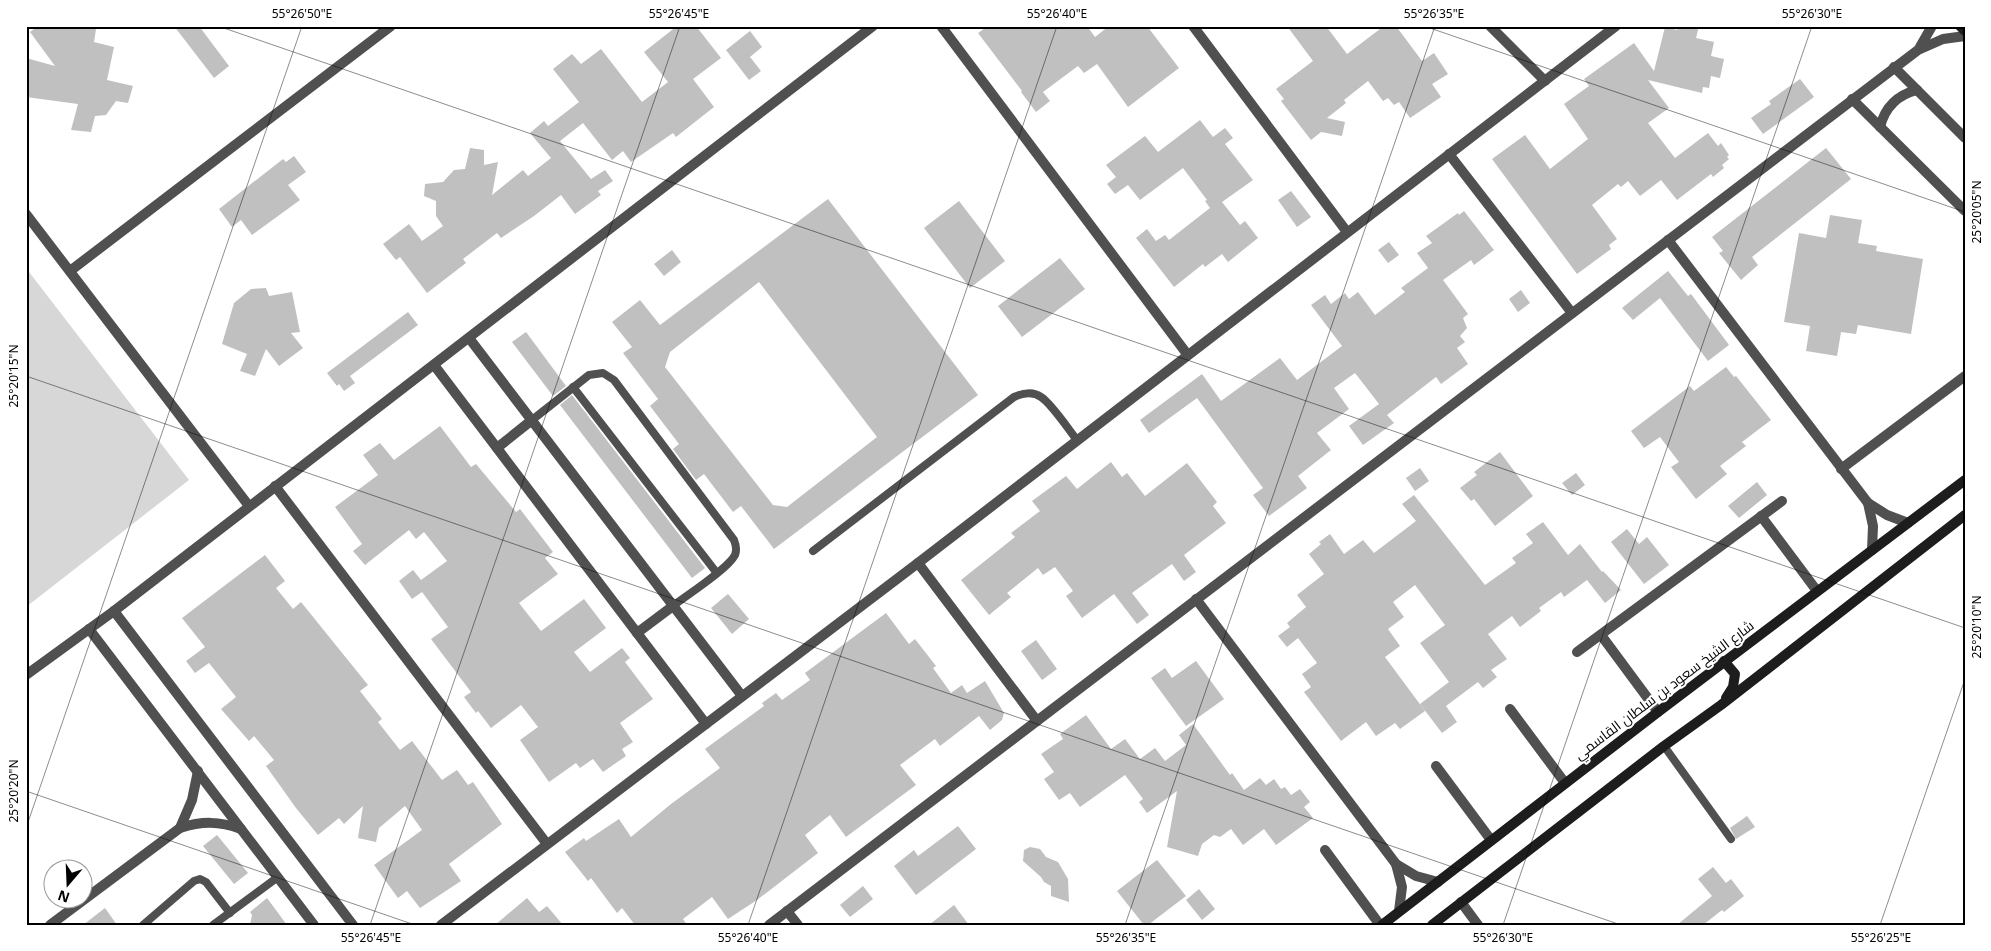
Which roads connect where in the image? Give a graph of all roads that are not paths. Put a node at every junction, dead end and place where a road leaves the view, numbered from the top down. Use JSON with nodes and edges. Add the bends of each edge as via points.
{"nodes":[{"id":1,"x":391,"y":26,"type":"edge"},
{"id":2,"x":873,"y":26,"type":"edge"},
{"id":3,"x":941,"y":26,"type":"edge"},
{"id":4,"x":1194,"y":26,"type":"edge"},
{"id":5,"x":1490,"y":26,"type":"edge"},
{"id":6,"x":1616,"y":26,"type":"edge"},
{"id":7,"x":1932,"y":26,"type":"edge"},
{"id":8,"x":1960,"y":26,"type":"edge"},
{"id":9,"x":1965,"y":31,"type":"edge"},
{"id":10,"x":1965,"y":36,"type":"edge"},
{"id":11,"x":1918,"y":50,"type":"junction"},
{"id":12,"x":1894,"y":67,"type":"junction"},
{"id":13,"x":1545,"y":80,"type":"junction"},
{"id":14,"x":1917,"y":90,"type":"junction"},
{"id":15,"x":1852,"y":100,"type":"junction"},
{"id":16,"x":1880,"y":127,"type":"junction"},
{"id":17,"x":1965,"y":138,"type":"edge"},
{"id":18,"x":1449,"y":154,"type":"junction"},
{"id":19,"x":1965,"y":211,"type":"edge"},
{"id":20,"x":26,"y":214,"type":"edge"},
{"id":21,"x":1347,"y":232,"type":"junction"},
{"id":22,"x":1668,"y":240,"type":"junction"},
{"id":23,"x":70,"y":271,"type":"junction"},
{"id":24,"x":1572,"y":313,"type":"junction"},
{"id":25,"x":469,"y":338,"type":"junction"},
{"id":26,"x":1187,"y":354,"type":"junction"},
{"id":27,"x":434,"y":365,"type":"junction"},
{"id":28,"x":1965,"y":376,"type":"edge"},
{"id":29,"x":573,"y":387,"type":"junction"},
{"id":30,"x":532,"y":420,"type":"junction"},
{"id":31,"x":1077,"y":440,"type":"junction"},
{"id":32,"x":497,"y":448,"type":"junction"},
{"id":33,"x":1841,"y":469,"type":"junction"},
{"id":34,"x":1965,"y":480,"type":"edge"},
{"id":35,"x":275,"y":486,"type":"junction"},
{"id":36,"x":1782,"y":501,"type":"dead end"},
{"id":37,"x":1868,"y":503,"type":"junction"},
{"id":38,"x":249,"y":506,"type":"junction"},
{"id":39,"x":1965,"y":515,"type":"edge"},
{"id":40,"x":1761,"y":516,"type":"junction"},
{"id":41,"x":1908,"y":523,"type":"junction"},
{"id":42,"x":1872,"y":550,"type":"junction"},
{"id":43,"x":813,"y":551,"type":"dead end"},
{"id":44,"x":918,"y":563,"type":"junction"},
{"id":45,"x":716,"y":572,"type":"junction"},
{"id":46,"x":1817,"y":592,"type":"junction"},
{"id":47,"x":1196,"y":600,"type":"junction"},
{"id":48,"x":673,"y":606,"type":"junction"},
{"id":49,"x":114,"y":611,"type":"junction"},
{"id":50,"x":89,"y":629,"type":"junction"},
{"id":51,"x":637,"y":633,"type":"junction"},
{"id":52,"x":1601,"y":635,"type":"junction"},
{"id":53,"x":1577,"y":652,"type":"dead end"},
{"id":54,"x":1724,"y":661,"type":"junction"},
{"id":55,"x":26,"y":675,"type":"edge"},
{"id":56,"x":742,"y":696,"type":"junction"},
{"id":57,"x":1721,"y":705,"type":"junction"},
{"id":58,"x":1510,"y":709,"type":"dead end"},
{"id":59,"x":1658,"y":712,"type":"junction"},
{"id":60,"x":1037,"y":721,"type":"junction"},
{"id":61,"x":706,"y":724,"type":"junction"},
{"id":62,"x":1664,"y":746,"type":"junction"},
{"id":63,"x":1436,"y":766,"type":"dead end"},
{"id":64,"x":198,"y":771,"type":"junction"},
{"id":65,"x":1565,"y":783,"type":"junction"},
{"id":66,"x":180,"y":828,"type":"junction"},
{"id":67,"x":241,"y":828,"type":"junction"},
{"id":68,"x":1731,"y":839,"type":"dead end"},
{"id":69,"x":1491,"y":840,"type":"junction"},
{"id":70,"x":547,"y":844,"type":"junction"},
{"id":71,"x":1325,"y":850,"type":"dead end"},
{"id":72,"x":1396,"y":864,"type":"junction"},
{"id":73,"x":278,"y":877,"type":"junction"},
{"id":74,"x":1438,"y":882,"type":"junction"},
{"id":75,"x":1461,"y":902,"type":"junction"},
{"id":76,"x":788,"y":911,"type":"junction"},
{"id":77,"x":1399,"y":911,"type":"junction"},
{"id":78,"x":230,"y":913,"type":"junction"},
{"id":79,"x":56,"y":923,"type":"edge"},
{"id":80,"x":143,"y":925,"type":"edge"},
{"id":81,"x":213,"y":925,"type":"edge"},
{"id":82,"x":314,"y":925,"type":"edge"},
{"id":83,"x":353,"y":925,"type":"edge"},
{"id":84,"x":441,"y":925,"type":"edge"},
{"id":85,"x":769,"y":925,"type":"edge"},
{"id":86,"x":798,"y":925,"type":"edge"},
{"id":87,"x":1381,"y":925,"type":"edge"},
{"id":88,"x":1432,"y":925,"type":"edge"},
{"id":89,"x":1478,"y":925,"type":"edge"}],
"edges":[{"from":1,"to":23,"type":"street"},
{"from":2,"to":25,"type":"street"},
{"from":3,"to":26,"type":"street"},
{"from":4,"to":21,"type":"street"},
{"from":5,"to":13,"type":"street"},
{"from":6,"to":13,"type":"street"},
{"from":7,"to":11,"type":"street"},
{"from":8,"to":9,"type":"main road"},
{"from":10,"to":11,"type":"street","via":[[1942,39]]},
{"from":11,"to":12,"type":"street"},
{"from":12,"to":14,"type":"street"},
{"from":12,"to":15,"type":"street"},
{"from":13,"to":18,"type":"street"},
{"from":14,"to":16,"type":"street","via":[[1892,102]]},
{"from":14,"to":17,"type":"street"},
{"from":15,"to":16,"type":"street"},
{"from":15,"to":22,"type":"street"},
{"from":16,"to":19,"type":"street"},
{"from":18,"to":21,"type":"street"},
{"from":18,"to":24,"type":"street"},
{"from":20,"to":23,"type":"street"},
{"from":21,"to":26,"type":"street"},
{"from":22,"to":24,"type":"street"},
{"from":22,"to":33,"type":"street"},
{"from":23,"to":38,"type":"street"},
{"from":24,"to":47,"type":"street"},
{"from":25,"to":27,"type":"street"},
{"from":25,"to":30,"type":"street"},
{"from":26,"to":31,"type":"street"},
{"from":27,"to":32,"type":"street"},
{"from":27,"to":35,"type":"street"},
{"from":28,"to":33,"type":"street"},
{"from":29,"to":30,"type":"lane"},
{"from":29,"to":45,"type":"lane"},
{"from":29,"to":45,"type":"lane","via":[[596,373],[603,372],[614,380],[734,540],[734,557]]},
{"from":30,"to":32,"type":"street"},
{"from":30,"to":48,"type":"street"},
{"from":31,"to":43,"type":"lane","via":[[1042,397],[1021,394]]},
{"from":31,"to":44,"type":"street"},
{"from":32,"to":51,"type":"street"},
{"from":33,"to":37,"type":"street"},
{"from":34,"to":41,"type":"main road","name":"شارع الشيخ سعود بن سلطان القاسمي"},
{"from":35,"to":38,"type":"street"},
{"from":35,"to":70,"type":"street"},
{"from":36,"to":40,"type":"street"},
{"from":37,"to":41,"type":"street"},
{"from":37,"to":42,"type":"street","via":[[1874,526]]},
{"from":38,"to":49,"type":"street"},
{"from":39,"to":57,"type":"main road"},
{"from":40,"to":46,"type":"street"},
{"from":40,"to":52,"type":"street"},
{"from":41,"to":42,"type":"main road","name":"شارع الشيخ سعود بن سلطان القاسمي"},
{"from":42,"to":46,"type":"main road","name":"شارع الشيخ سعود بن سلطان القاسمي"},
{"from":44,"to":56,"type":"street"},
{"from":44,"to":60,"type":"street"},
{"from":45,"to":48,"type":"lane"},
{"from":46,"to":54,"type":"main road","name":"شارع الشيخ سعود بن سلطان القاسمي"},
{"from":47,"to":60,"type":"street"},
{"from":47,"to":72,"type":"street"},
{"from":48,"to":51,"type":"street"},
{"from":48,"to":56,"type":"street"},
{"from":49,"to":50,"type":"street"},
{"from":49,"to":83,"type":"street"},
{"from":50,"to":55,"type":"street"},
{"from":50,"to":64,"type":"street"},
{"from":51,"to":61,"type":"street"},
{"from":52,"to":53,"type":"street"},
{"from":52,"to":59,"type":"street"},
{"from":54,"to":57,"type":"main road","via":[[1735,674],[1735,682]]},
{"from":54,"to":59,"type":"main road","name":"شارع الشيخ سعود بن سلطان القاسمي"},
{"from":56,"to":61,"type":"street"},
{"from":57,"to":62,"type":"main road"},
{"from":58,"to":65,"type":"street"},
{"from":59,"to":65,"type":"main road","name":"شارع الشيخ سعود بن سلطان القاسمي"},
{"from":60,"to":76,"type":"street"},
{"from":61,"to":70,"type":"street"},
{"from":62,"to":68,"type":"lane"},
{"from":62,"to":75,"type":"main road"},
{"from":63,"to":69,"type":"street"},
{"from":64,"to":66,"type":"street","via":[[192,800]]},
{"from":64,"to":67,"type":"street"},
{"from":65,"to":69,"type":"main road","name":"شارع الشيخ سعود بن سلطان القاسمي"},
{"from":66,"to":67,"type":"street","via":[[210,822]]},
{"from":66,"to":79,"type":"street"},
{"from":67,"to":73,"type":"street"},
{"from":69,"to":74,"type":"main road","name":"شارع الشيخ سعود بن سلطان القاسمي"},
{"from":70,"to":84,"type":"street"},
{"from":71,"to":87,"type":"street"},
{"from":72,"to":74,"type":"street","via":[[1416,876]]},
{"from":72,"to":77,"type":"street","via":[[1402,887]]},
{"from":73,"to":78,"type":"lane"},
{"from":73,"to":82,"type":"street"},
{"from":74,"to":77,"type":"main road","name":"شارع الشيخ سعود بن سلطان القاسمي"},
{"from":75,"to":88,"type":"main road"},
{"from":75,"to":89,"type":"street"},
{"from":76,"to":85,"type":"street"},
{"from":76,"to":86,"type":"street"},
{"from":77,"to":87,"type":"main road","name":"شارع الشيخ سعود بن سلطان القاسمي"},
{"from":78,"to":80,"type":"lane","via":[[206,882],[200,879]]},
{"from":78,"to":81,"type":"lane"}]}
